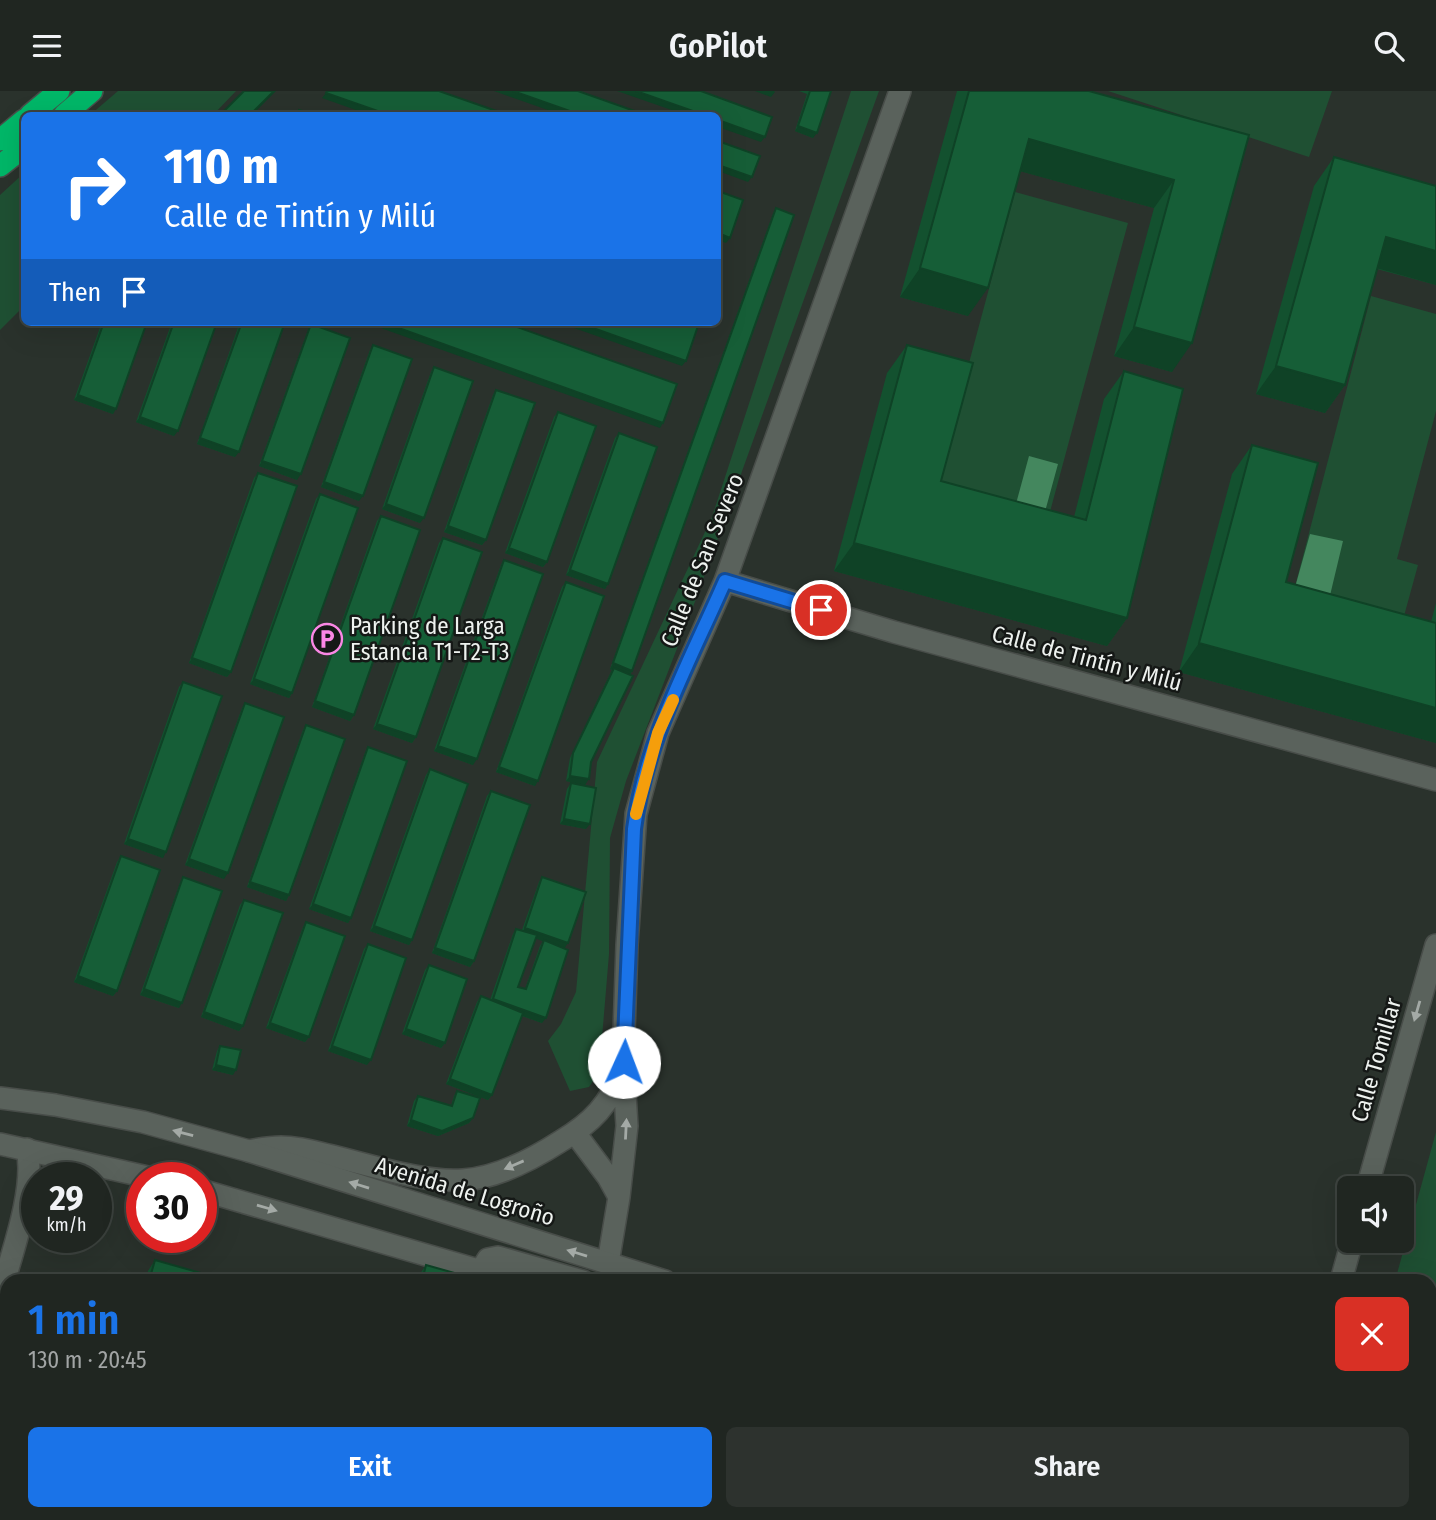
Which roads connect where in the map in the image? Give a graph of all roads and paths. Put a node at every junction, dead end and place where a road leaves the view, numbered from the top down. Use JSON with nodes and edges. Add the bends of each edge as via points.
{"nodes":[{"id":1,"x":59,"y":91,"type":"edge"},
{"id":2,"x":92,"y":91,"type":"edge"},
{"id":3,"x":900,"y":91,"type":"edge"},
{"id":4,"x":34,"y":112,"type":"edge"},
{"id":5,"x":68,"y":112,"type":"edge"},
{"id":6,"x":21,"y":122,"type":"edge"},
{"id":7,"x":0,"y":140,"type":"edge"},
{"id":8,"x":21,"y":149,"type":"edge"},
{"id":9,"x":0,"y":166,"type":"edge"},
{"id":10,"x":725,"y":581,"type":"junction"},
{"id":11,"x":1436,"y":780,"type":"edge"},
{"id":12,"x":1436,"y":945,"type":"edge"},
{"id":13,"x":624,"y":1062,"type":"junction"},
{"id":14,"x":0,"y":1098,"type":"edge"},
{"id":15,"x":575,"y":1133,"type":"junction"},
{"id":16,"x":0,"y":1144,"type":"edge"},
{"id":17,"x":27,"y":1149,"type":"junction"},
{"id":18,"x":249,"y":1151,"type":"junction"},
{"id":19,"x":126,"y":1172,"type":"edge"},
{"id":20,"x":1370,"y":1176,"type":"edge"},
{"id":21,"x":217,"y":1195,"type":"edge"},
{"id":22,"x":619,"y":1197,"type":"junction"},
{"id":23,"x":1349,"y":1253,"type":"edge"},
{"id":24,"x":608,"y":1263,"type":"junction"},
{"id":25,"x":6,"y":1274,"type":"edge"},
{"id":26,"x":474,"y":1274,"type":"edge"},
{"id":27,"x":481,"y":1274,"type":"edge"},
{"id":28,"x":558,"y":1274,"type":"edge"},
{"id":29,"x":604,"y":1274,"type":"edge"},
{"id":30,"x":643,"y":1274,"type":"edge"},
{"id":31,"x":1343,"y":1274,"type":"edge"}],
"edges":[{"from":1,"to":4,"type":"highway"},
{"from":2,"to":5,"type":"highway"},
{"from":3,"to":10,"type":"street","name":"Calle de San Severo"},
{"from":6,"to":7,"type":"highway"},
{"from":8,"to":9,"type":"highway"},
{"from":10,"to":11,"type":"street","name":"Calle de Tintín y Milú","via":[[894,632]]},
{"from":10,"to":13,"type":"street","name":"Calle de San Severo","via":[[658,733],[636,814]]},
{"from":12,"to":20,"type":"street","name":"Calle Tomillar","one_way":true},
{"from":13,"to":15,"type":"street","name":"Calle de San Severo","via":[[610,1098]]},
{"from":22,"to":13,"type":"street","name":"Calle de San Severo","one_way":true,"via":[[627,1126]]},
{"from":18,"to":14,"type":"street","name":"Avenida de Logroño","one_way":true,"via":[[143,1122]]},
{"from":15,"to":18,"type":"street","name":"Avenida de Logroño","one_way":true,"via":[[513,1166],[464,1180],[437,1180],[311,1151],[281,1147]]},
{"from":15,"to":22,"type":"street"},
{"from":16,"to":17,"type":"street"},
{"from":17,"to":19,"type":"street"},
{"from":17,"to":25,"type":"street","via":[[27,1191]]},
{"from":24,"to":18,"type":"street","name":"Avenida de Logroño","one_way":true},
{"from":21,"to":26,"type":"street","one_way":true},
{"from":22,"to":24,"type":"street","name":"Calle de San Severo"},
{"from":23,"to":31,"type":"street"},
{"from":24,"to":29,"type":"street"},
{"from":24,"to":30,"type":"street","name":"Avenida de Logroño"},
{"from":27,"to":28,"type":"street","via":[[488,1259],[498,1257]]}]}
